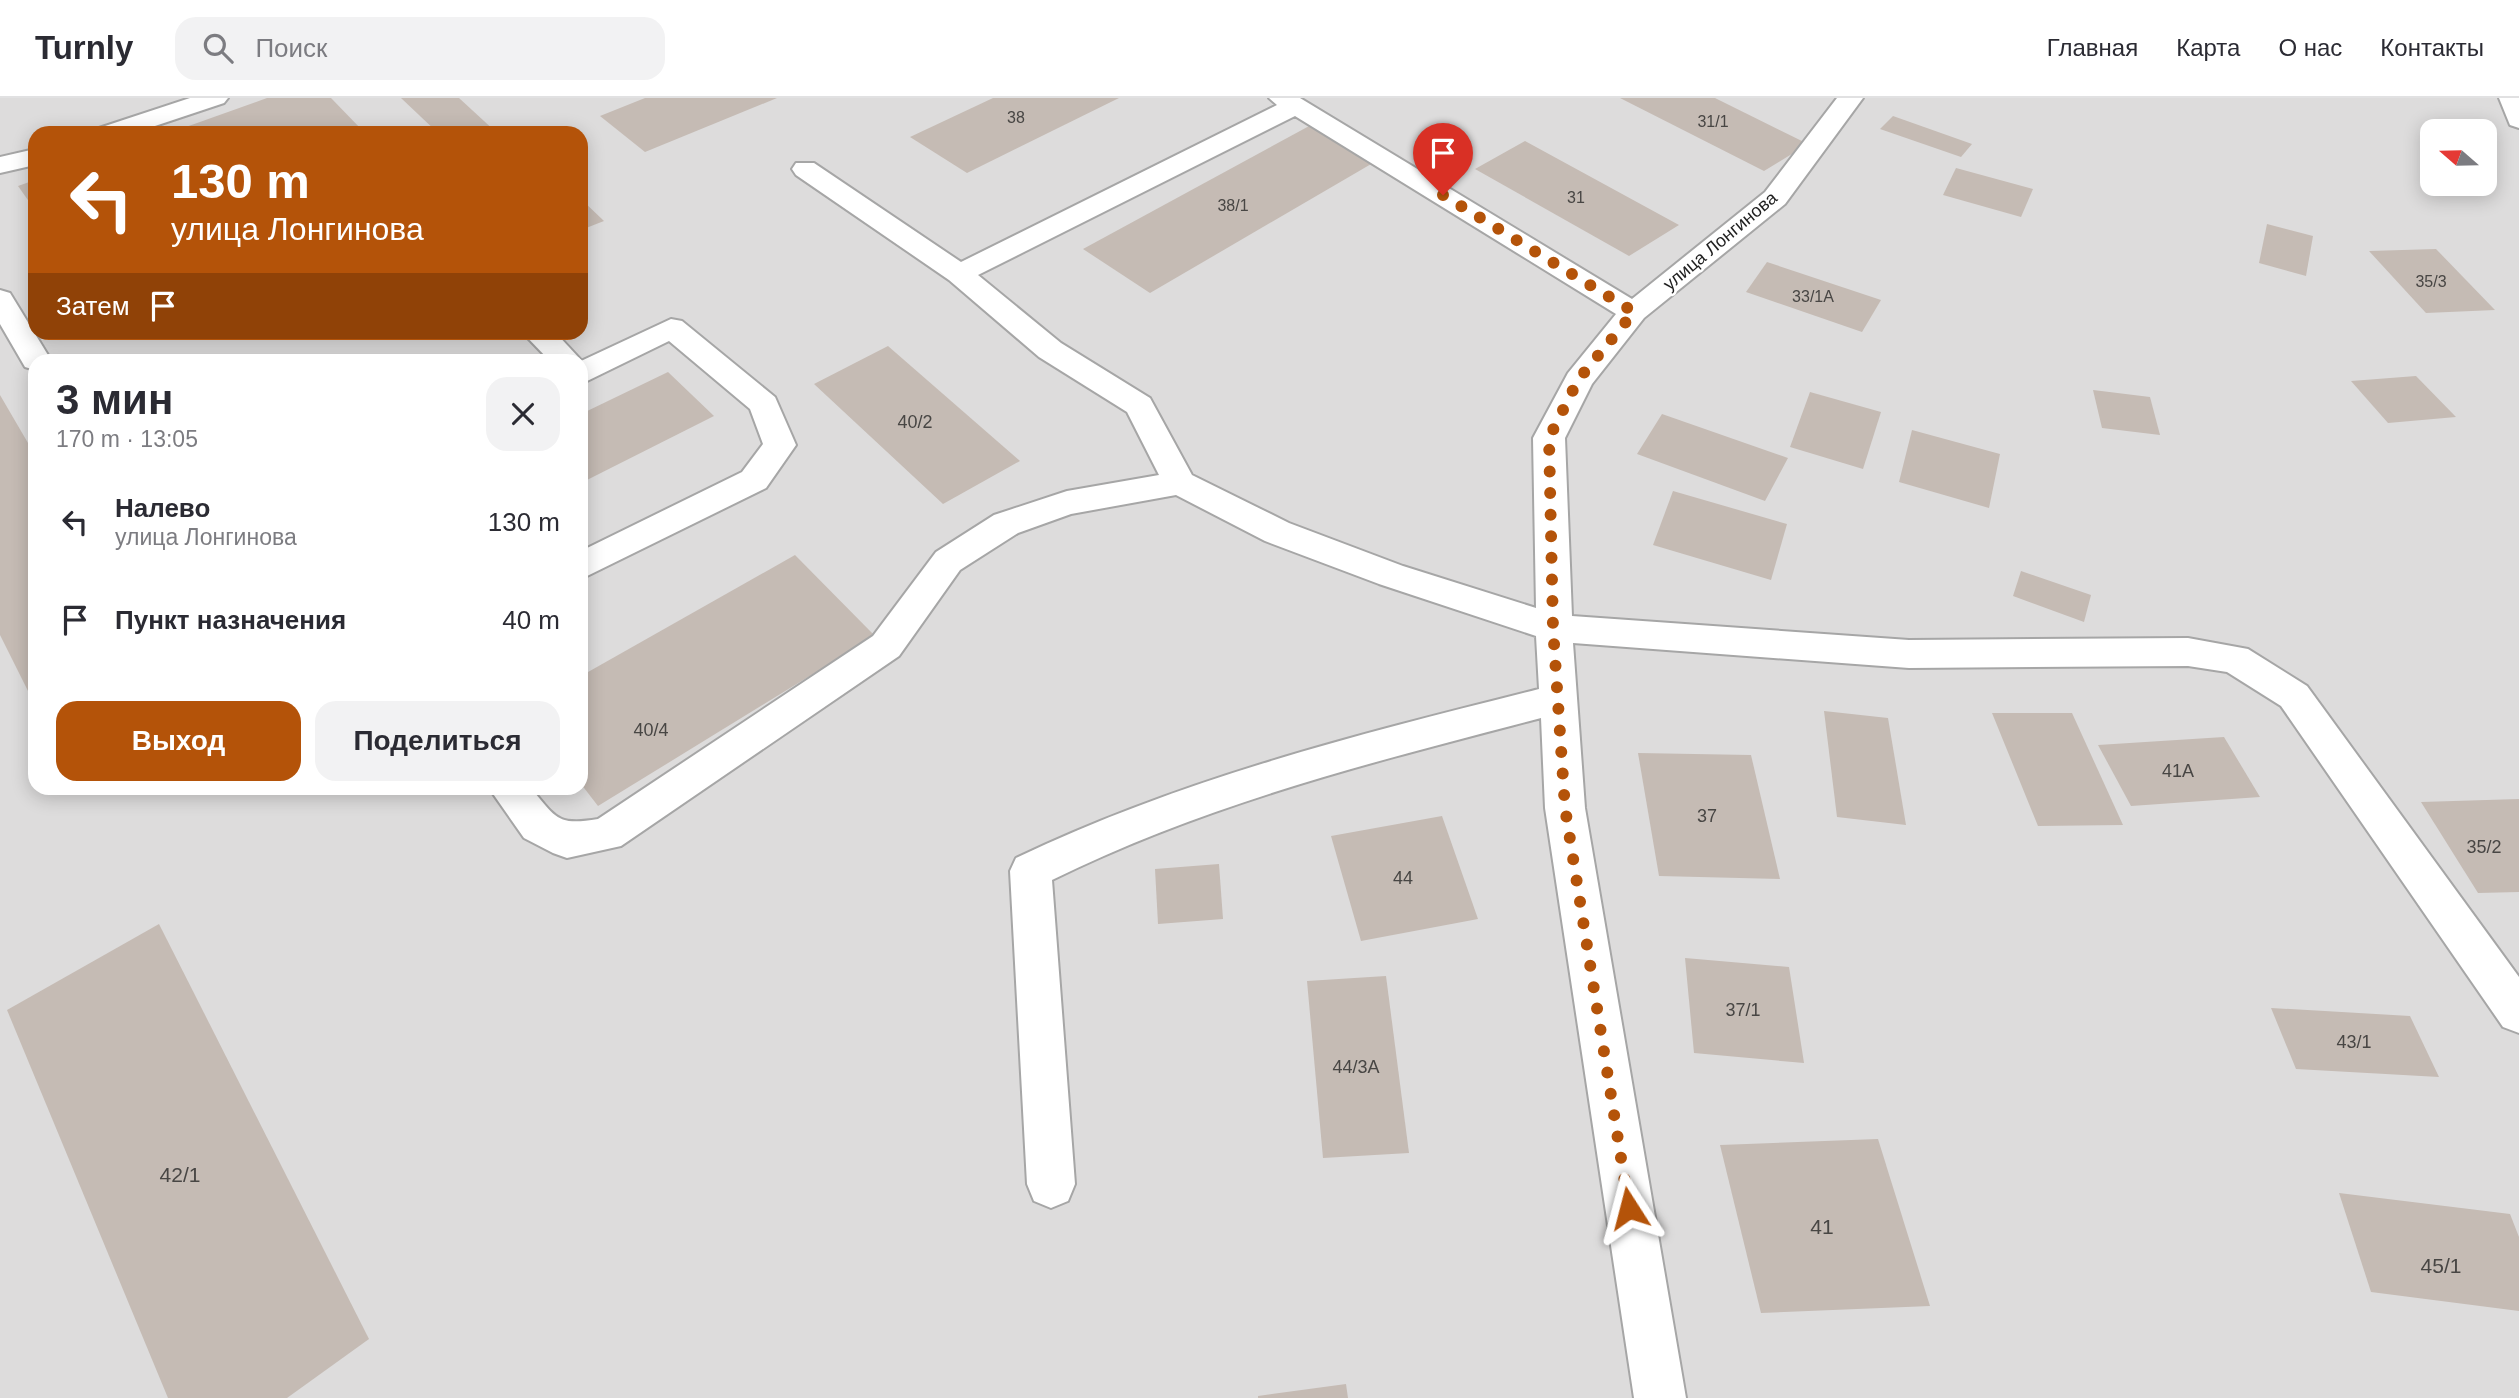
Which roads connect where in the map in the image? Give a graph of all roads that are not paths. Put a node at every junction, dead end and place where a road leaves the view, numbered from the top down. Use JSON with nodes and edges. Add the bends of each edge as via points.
{"nodes":[{"id":1,"x":128,"y":98,"type":"edge"},
{"id":2,"x":215,"y":98,"type":"edge"},
{"id":3,"x":1850,"y":98,"type":"edge"},
{"id":4,"x":2512,"y":98,"type":"edge"},
{"id":5,"x":1289,"y":102,"type":"edge"},
{"id":6,"x":154,"y":118,"type":"junction"},
{"id":7,"x":2519,"y":120,"type":"edge"},
{"id":8,"x":129,"y":126,"type":"edge"},
{"id":9,"x":28,"y":159,"type":"edge"},
{"id":10,"x":0,"y":165,"type":"edge"},
{"id":11,"x":805,"y":169,"type":"dead end"},
{"id":12,"x":959,"y":274,"type":"junction"},
{"id":13,"x":0,"y":299,"type":"edge"},
{"id":14,"x":1634,"y":312,"type":"junction"},
{"id":15,"x":545,"y":340,"type":"edge"},
{"id":16,"x":32,"y":354,"type":"edge"},
{"id":17,"x":560,"y":354,"type":"edge"},
{"id":18,"x":588,"y":370,"type":"edge"},
{"id":19,"x":1181,"y":483,"type":"junction"},
{"id":20,"x":588,"y":563,"type":"edge"},
{"id":21,"x":1553,"y":628,"type":"junction"},
{"id":22,"x":1558,"y":699,"type":"junction"},
{"id":23,"x":514,"y":795,"type":"edge"},
{"id":24,"x":2519,"y":1013,"type":"edge"},
{"id":25,"x":1051,"y":1184,"type":"dead end"},
{"id":26,"x":1660,"y":1398,"type":"edge"}],
"edges":[{"from":1,"to":6,"type":"street"},
{"from":2,"to":6,"type":"street"},
{"from":3,"to":14,"type":"street","name":"улица Лонгинова","via":[[1775,198]]},
{"from":4,"to":7,"type":"street"},
{"from":5,"to":12,"type":"street"},
{"from":5,"to":14,"type":"street"},
{"from":6,"to":8,"type":"street"},
{"from":9,"to":10,"type":"street"},
{"from":11,"to":12,"type":"street"},
{"from":12,"to":19,"type":"street","via":[[1050,350],[1139,405]]},
{"from":13,"to":16,"type":"street"},
{"from":14,"to":21,"type":"street","name":"улица Лонгинова","via":[[1578,380],[1549,438]]},
{"from":15,"to":17,"type":"street"},
{"from":18,"to":20,"type":"street","via":[[671,328],[764,404],[780,445],[754,480]]},
{"from":19,"to":21,"type":"street","via":[[1277,531],[1391,575]]},
{"from":19,"to":23,"type":"street","via":[[1067,503],[1006,524],[948,561],[886,646],[607,834],[567,841],[538,826]]},
{"from":21,"to":22,"type":"street","name":"улица Лонгинова"},
{"from":21,"to":24,"type":"street","via":[[1909,654],[2188,652],[2235,659],[2294,696]]},
{"from":22,"to":25,"type":"street","via":[[1302,765],[1087,841],[1031,871]]},
{"from":22,"to":26,"type":"street","name":"улица Лонгинова","via":[[1565,808]]}]}
